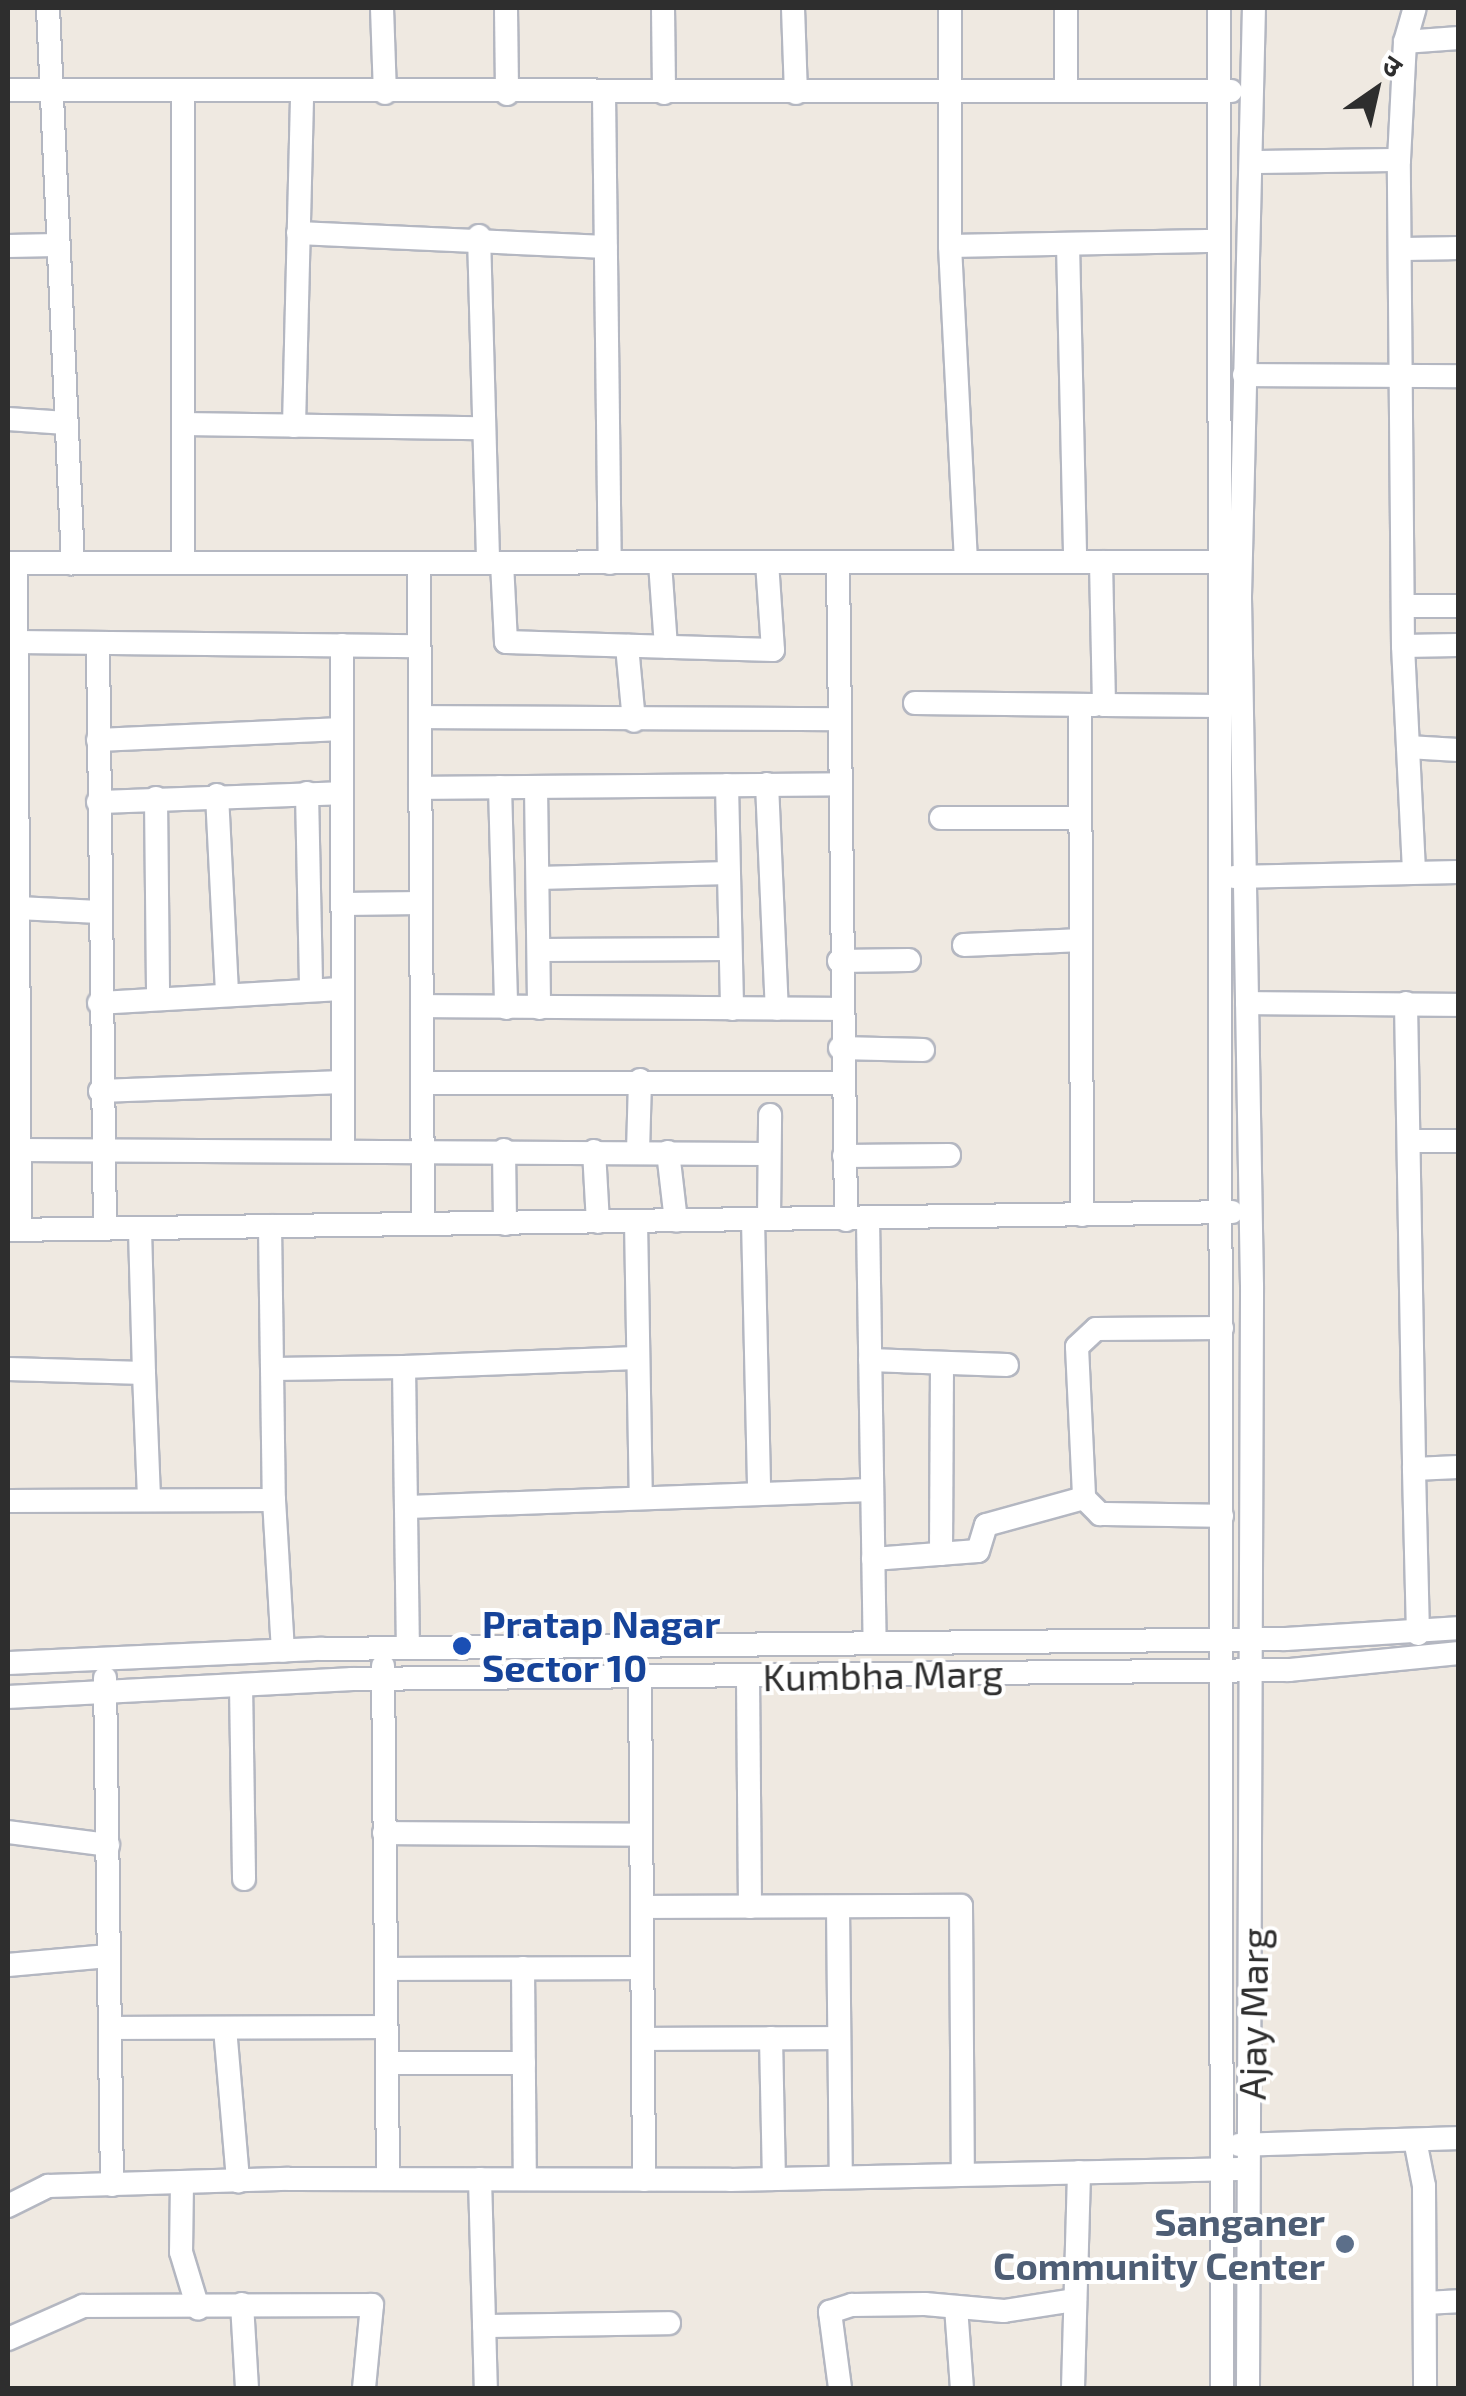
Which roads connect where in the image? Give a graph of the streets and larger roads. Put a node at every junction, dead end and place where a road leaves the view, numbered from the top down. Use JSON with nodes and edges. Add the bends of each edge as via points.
{"nodes":[{"id":1,"x":48,"y":8,"type":"edge"},
{"id":2,"x":382,"y":8,"type":"edge"},
{"id":3,"x":506,"y":8,"type":"edge"},
{"id":4,"x":663,"y":8,"type":"edge"},
{"id":5,"x":793,"y":8,"type":"edge"},
{"id":6,"x":950,"y":8,"type":"edge"},
{"id":7,"x":1066,"y":8,"type":"edge"},
{"id":8,"x":1219,"y":8,"type":"edge"},
{"id":9,"x":1254,"y":8,"type":"edge"},
{"id":10,"x":1415,"y":8,"type":"edge"},
{"id":11,"x":1458,"y":38,"type":"edge"},
{"id":12,"x":1404,"y":42,"type":"junction"},
{"id":13,"x":8,"y":90,"type":"edge"},
{"id":14,"x":50,"y":90,"type":"junction"},
{"id":15,"x":183,"y":90,"type":"junction"},
{"id":16,"x":1066,"y":90,"type":"junction"},
{"id":17,"x":1219,"y":90,"type":"junction"},
{"id":18,"x":302,"y":92,"type":"junction"},
{"id":19,"x":1254,"y":92,"type":"junction"},
{"id":20,"x":664,"y":93,"type":"junction"},
{"id":21,"x":796,"y":93,"type":"junction"},
{"id":22,"x":950,"y":93,"type":"junction"},
{"id":23,"x":385,"y":94,"type":"junction"},
{"id":24,"x":506,"y":94,"type":"junction"},
{"id":25,"x":604,"y":94,"type":"junction"},
{"id":26,"x":1399,"y":160,"type":"junction"},
{"id":27,"x":1252,"y":162,"type":"junction"},
{"id":28,"x":298,"y":234,"type":"junction"},
{"id":29,"x":479,"y":236,"type":"junction"},
{"id":30,"x":1219,"y":242,"type":"junction"},
{"id":31,"x":1068,"y":244,"type":"junction"},
{"id":32,"x":57,"y":245,"type":"junction"},
{"id":33,"x":8,"y":246,"type":"edge"},
{"id":34,"x":950,"y":246,"type":"junction"},
{"id":35,"x":606,"y":247,"type":"junction"},
{"id":36,"x":1458,"y":248,"type":"edge"},
{"id":37,"x":1403,"y":249,"type":"junction"},
{"id":38,"x":1402,"y":375,"type":"junction"},
{"id":39,"x":1244,"y":376,"type":"junction"},
{"id":40,"x":1458,"y":376,"type":"edge"},
{"id":41,"x":8,"y":420,"type":"edge"},
{"id":42,"x":66,"y":423,"type":"junction"},
{"id":43,"x":183,"y":424,"type":"junction"},
{"id":44,"x":294,"y":426,"type":"junction"},
{"id":45,"x":480,"y":428,"type":"junction"},
{"id":46,"x":768,"y":562,"type":"junction"},
{"id":47,"x":838,"y":562,"type":"junction"},
{"id":48,"x":966,"y":562,"type":"junction"},
{"id":49,"x":1075,"y":562,"type":"junction"},
{"id":50,"x":1101,"y":562,"type":"junction"},
{"id":51,"x":1220,"y":562,"type":"junction"},
{"id":52,"x":12,"y":563,"type":"edge"},
{"id":53,"x":73,"y":563,"type":"junction"},
{"id":54,"x":183,"y":563,"type":"junction"},
{"id":55,"x":419,"y":563,"type":"junction"},
{"id":56,"x":495,"y":563,"type":"junction"},
{"id":57,"x":610,"y":563,"type":"junction"},
{"id":58,"x":660,"y":563,"type":"junction"},
{"id":59,"x":1458,"y":604,"type":"edge"},
{"id":60,"x":1405,"y":606,"type":"junction"},
{"id":61,"x":16,"y":642,"type":"junction"},
{"id":62,"x":98,"y":643,"type":"junction"},
{"id":63,"x":342,"y":645,"type":"junction"},
{"id":64,"x":1458,"y":645,"type":"edge"},
{"id":65,"x":420,"y":646,"type":"junction"},
{"id":66,"x":627,"y":646,"type":"junction"},
{"id":67,"x":1404,"y":646,"type":"junction"},
{"id":68,"x":666,"y":648,"type":"junction"},
{"id":69,"x":915,"y":704,"type":"dead end"},
{"id":70,"x":1092,"y":705,"type":"junction"},
{"id":71,"x":1220,"y":706,"type":"junction"},
{"id":72,"x":420,"y":717,"type":"junction"},
{"id":73,"x":836,"y":719,"type":"junction"},
{"id":74,"x":634,"y":721,"type":"junction"},
{"id":75,"x":342,"y":728,"type":"junction"},
{"id":76,"x":98,"y":740,"type":"junction"},
{"id":77,"x":1408,"y":747,"type":"junction"},
{"id":78,"x":1458,"y":750,"type":"edge"},
{"id":79,"x":767,"y":784,"type":"junction"},
{"id":80,"x":837,"y":784,"type":"junction"},
{"id":81,"x":727,"y":785,"type":"junction"},
{"id":82,"x":536,"y":787,"type":"junction"},
{"id":83,"x":420,"y":788,"type":"junction"},
{"id":84,"x":500,"y":788,"type":"junction"},
{"id":85,"x":342,"y":793,"type":"junction"},
{"id":86,"x":307,"y":794,"type":"junction"},
{"id":87,"x":217,"y":795,"type":"junction"},
{"id":88,"x":156,"y":798,"type":"junction"},
{"id":89,"x":98,"y":802,"type":"junction"},
{"id":90,"x":941,"y":818,"type":"dead end"},
{"id":91,"x":1080,"y":818,"type":"junction"},
{"id":92,"x":1414,"y":870,"type":"junction"},
{"id":93,"x":1458,"y":872,"type":"edge"},
{"id":94,"x":728,"y":873,"type":"junction"},
{"id":95,"x":1245,"y":877,"type":"junction"},
{"id":96,"x":539,"y":878,"type":"junction"},
{"id":97,"x":1220,"y":878,"type":"junction"},
{"id":98,"x":421,"y":903,"type":"junction"},
{"id":99,"x":342,"y":904,"type":"junction"},
{"id":100,"x":18,"y":908,"type":"junction"},
{"id":101,"x":99,"y":912,"type":"junction"},
{"id":102,"x":1081,"y":940,"type":"junction"},
{"id":103,"x":964,"y":944,"type":"dead end"},
{"id":104,"x":729,"y":949,"type":"junction"},
{"id":105,"x":540,"y":950,"type":"junction"},
{"id":106,"x":908,"y":960,"type":"dead end"},
{"id":107,"x":838,"y":961,"type":"junction"},
{"id":108,"x":343,"y":989,"type":"junction"},
{"id":109,"x":312,"y":990,"type":"junction"},
{"id":110,"x":228,"y":994,"type":"junction"},
{"id":111,"x":158,"y":997,"type":"junction"},
{"id":112,"x":99,"y":1002,"type":"junction"},
{"id":113,"x":1406,"y":1003,"type":"junction"},
{"id":114,"x":1247,"y":1004,"type":"junction"},
{"id":115,"x":1458,"y":1004,"type":"edge"},
{"id":116,"x":422,"y":1006,"type":"junction"},
{"id":117,"x":506,"y":1008,"type":"junction"},
{"id":118,"x":540,"y":1008,"type":"junction"},
{"id":119,"x":732,"y":1009,"type":"junction"},
{"id":120,"x":777,"y":1009,"type":"junction"},
{"id":121,"x":841,"y":1009,"type":"junction"},
{"id":122,"x":840,"y":1048,"type":"junction"},
{"id":123,"x":924,"y":1050,"type":"dead end"},
{"id":124,"x":640,"y":1080,"type":"junction"},
{"id":125,"x":343,"y":1082,"type":"junction"},
{"id":126,"x":422,"y":1083,"type":"junction"},
{"id":127,"x":842,"y":1083,"type":"junction"},
{"id":128,"x":100,"y":1092,"type":"junction"},
{"id":129,"x":770,"y":1115,"type":"dead end"},
{"id":130,"x":1458,"y":1141,"type":"edge"},
{"id":131,"x":1409,"y":1142,"type":"junction"},
{"id":132,"x":343,"y":1149,"type":"junction"},
{"id":133,"x":422,"y":1149,"type":"junction"},
{"id":134,"x":19,"y":1150,"type":"junction"},
{"id":135,"x":100,"y":1150,"type":"junction"},
{"id":136,"x":504,"y":1150,"type":"junction"},
{"id":137,"x":594,"y":1151,"type":"junction"},
{"id":138,"x":638,"y":1152,"type":"junction"},
{"id":139,"x":668,"y":1152,"type":"junction"},
{"id":140,"x":769,"y":1154,"type":"junction"},
{"id":141,"x":949,"y":1155,"type":"dead end"},
{"id":142,"x":844,"y":1156,"type":"junction"},
{"id":143,"x":1251,"y":1212,"type":"junction"},
{"id":144,"x":1222,"y":1213,"type":"junction"},
{"id":145,"x":1082,"y":1215,"type":"junction"},
{"id":146,"x":761,"y":1219,"type":"junction"},
{"id":147,"x":676,"y":1220,"type":"junction"},
{"id":148,"x":857,"y":1220,"type":"junction"},
{"id":149,"x":636,"y":1221,"type":"junction"},
{"id":150,"x":598,"y":1222,"type":"junction"},
{"id":151,"x":423,"y":1224,"type":"junction"},
{"id":152,"x":504,"y":1224,"type":"junction"},
{"id":153,"x":270,"y":1226,"type":"junction"},
{"id":154,"x":140,"y":1228,"type":"junction"},
{"id":155,"x":105,"y":1229,"type":"junction"},
{"id":156,"x":14,"y":1230,"type":"edge"},
{"id":157,"x":1222,"y":1328,"type":"junction"},
{"id":158,"x":636,"y":1358,"type":"junction"},
{"id":159,"x":870,"y":1360,"type":"junction"},
{"id":160,"x":942,"y":1363,"type":"junction"},
{"id":161,"x":1008,"y":1365,"type":"dead end"},
{"id":162,"x":404,"y":1367,"type":"junction"},
{"id":163,"x":8,"y":1369,"type":"edge"},
{"id":164,"x":274,"y":1369,"type":"junction"},
{"id":165,"x":144,"y":1374,"type":"junction"},
{"id":166,"x":1458,"y":1467,"type":"edge"},
{"id":167,"x":1414,"y":1469,"type":"junction"},
{"id":168,"x":872,"y":1490,"type":"junction"},
{"id":169,"x":759,"y":1493,"type":"junction"},
{"id":170,"x":641,"y":1496,"type":"junction"},
{"id":171,"x":1084,"y":1498,"type":"junction"},
{"id":172,"x":149,"y":1499,"type":"junction"},
{"id":173,"x":274,"y":1500,"type":"junction"},
{"id":174,"x":8,"y":1501,"type":"edge"},
{"id":175,"x":408,"y":1507,"type":"junction"},
{"id":176,"x":1222,"y":1516,"type":"junction"},
{"id":177,"x":941,"y":1554,"type":"junction"},
{"id":178,"x":873,"y":1560,"type":"junction"},
{"id":179,"x":1458,"y":1628,"type":"edge"},
{"id":180,"x":1418,"y":1634,"type":"junction"},
{"id":181,"x":1222,"y":1638,"type":"junction"},
{"id":182,"x":1249,"y":1640,"type":"junction"},
{"id":183,"x":874,"y":1644,"type":"junction"},
{"id":184,"x":408,"y":1647,"type":"junction"},
{"id":185,"x":382,"y":1648,"type":"junction"},
{"id":186,"x":284,"y":1651,"type":"junction"},
{"id":187,"x":1458,"y":1653,"type":"edge"},
{"id":188,"x":104,"y":1660,"type":"junction"},
{"id":189,"x":8,"y":1663,"type":"edge"},
{"id":190,"x":1222,"y":1670,"type":"junction"},
{"id":191,"x":1249,"y":1671,"type":"junction"},
{"id":192,"x":640,"y":1677,"type":"junction"},
{"id":193,"x":748,"y":1677,"type":"junction"},
{"id":194,"x":383,"y":1678,"type":"junction"},
{"id":195,"x":241,"y":1685,"type":"junction"},
{"id":196,"x":107,"y":1692,"type":"junction"},
{"id":197,"x":8,"y":1697,"type":"edge"},
{"id":198,"x":8,"y":1832,"type":"edge"},
{"id":199,"x":384,"y":1833,"type":"junction"},
{"id":200,"x":641,"y":1835,"type":"junction"},
{"id":201,"x":108,"y":1845,"type":"junction"},
{"id":202,"x":244,"y":1879,"type":"dead end"},
{"id":203,"x":642,"y":1907,"type":"junction"},
{"id":204,"x":750,"y":1907,"type":"junction"},
{"id":205,"x":838,"y":1907,"type":"junction"},
{"id":206,"x":109,"y":1956,"type":"junction"},
{"id":207,"x":8,"y":1965,"type":"edge"},
{"id":208,"x":523,"y":1968,"type":"junction"},
{"id":209,"x":642,"y":1968,"type":"junction"},
{"id":210,"x":386,"y":1970,"type":"junction"},
{"id":211,"x":386,"y":2027,"type":"junction"},
{"id":212,"x":110,"y":2028,"type":"junction"},
{"id":213,"x":226,"y":2028,"type":"junction"},
{"id":214,"x":643,"y":2038,"type":"junction"},
{"id":215,"x":771,"y":2038,"type":"junction"},
{"id":216,"x":840,"y":2038,"type":"junction"},
{"id":217,"x":387,"y":2063,"type":"junction"},
{"id":218,"x":524,"y":2064,"type":"junction"},
{"id":219,"x":1458,"y":2138,"type":"edge"},
{"id":220,"x":1415,"y":2140,"type":"junction"},
{"id":221,"x":1252,"y":2144,"type":"junction"},
{"id":222,"x":1225,"y":2158,"type":"junction"},
{"id":223,"x":1252,"y":2169,"type":"junction"},
{"id":224,"x":1079,"y":2172,"type":"junction"},
{"id":225,"x":963,"y":2174,"type":"junction"},
{"id":226,"x":841,"y":2178,"type":"junction"},
{"id":227,"x":388,"y":2179,"type":"junction"},
{"id":228,"x":480,"y":2179,"type":"junction"},
{"id":229,"x":774,"y":2179,"type":"junction"},
{"id":230,"x":238,"y":2180,"type":"junction"},
{"id":231,"x":525,"y":2180,"type":"junction"},
{"id":232,"x":644,"y":2180,"type":"junction"},
{"id":233,"x":182,"y":2182,"type":"junction"},
{"id":234,"x":112,"y":2185,"type":"junction"},
{"id":235,"x":8,"y":2206,"type":"edge"},
{"id":236,"x":1075,"y":2300,"type":"junction"},
{"id":237,"x":1458,"y":2301,"type":"edge"},
{"id":238,"x":1424,"y":2303,"type":"junction"},
{"id":239,"x":242,"y":2304,"type":"junction"},
{"id":240,"x":956,"y":2307,"type":"junction"},
{"id":241,"x":198,"y":2308,"type":"junction"},
{"id":242,"x":669,"y":2323,"type":"dead end"},
{"id":243,"x":484,"y":2326,"type":"junction"},
{"id":244,"x":8,"y":2339,"type":"edge"},
{"id":245,"x":247,"y":2388,"type":"edge"},
{"id":246,"x":364,"y":2388,"type":"edge"},
{"id":247,"x":486,"y":2388,"type":"edge"},
{"id":248,"x":840,"y":2388,"type":"edge"},
{"id":249,"x":962,"y":2388,"type":"edge"},
{"id":250,"x":1073,"y":2388,"type":"edge"},
{"id":251,"x":1222,"y":2388,"type":"edge"},
{"id":252,"x":1248,"y":2388,"type":"edge"},
{"id":253,"x":1425,"y":2388,"type":"edge"}],
"edges":[{"from":1,"to":14,"type":"street"},
{"from":2,"to":23,"type":"street"},
{"from":3,"to":24,"type":"street"},
{"from":4,"to":20,"type":"street"},
{"from":5,"to":21,"type":"street"},
{"from":6,"to":22,"type":"street"},
{"from":7,"to":16,"type":"street"},
{"from":8,"to":17,"type":"street"},
{"from":9,"to":19,"type":"street"},
{"from":10,"to":12,"type":"street"},
{"from":11,"to":12,"type":"street"},
{"from":12,"to":26,"type":"street"},
{"from":13,"to":14,"type":"street"},
{"from":14,"to":15,"type":"street"},
{"from":14,"to":32,"type":"street"},
{"from":15,"to":18,"type":"street"},
{"from":15,"to":43,"type":"street"},
{"from":16,"to":17,"type":"street"},
{"from":16,"to":22,"type":"street"},
{"from":17,"to":19,"type":"street"},
{"from":17,"to":30,"type":"street","name":"Ajay Marg"},
{"from":18,"to":23,"type":"street"},
{"from":18,"to":28,"type":"street"},
{"from":19,"to":27,"type":"street","name":"Ajay Marg"},
{"from":20,"to":21,"type":"street"},
{"from":20,"to":25,"type":"street"},
{"from":21,"to":22,"type":"street"},
{"from":22,"to":34,"type":"street"},
{"from":23,"to":24,"type":"street"},
{"from":24,"to":25,"type":"street"},
{"from":25,"to":35,"type":"street"},
{"from":26,"to":27,"type":"street"},
{"from":26,"to":37,"type":"street"},
{"from":27,"to":39,"type":"street","name":"Ajay Marg"},
{"from":28,"to":29,"type":"street"},
{"from":28,"to":44,"type":"street"},
{"from":29,"to":35,"type":"street"},
{"from":29,"to":45,"type":"street"},
{"from":30,"to":31,"type":"street"},
{"from":30,"to":51,"type":"street","name":"Ajay Marg"},
{"from":31,"to":34,"type":"street"},
{"from":31,"to":49,"type":"street"},
{"from":32,"to":33,"type":"street"},
{"from":32,"to":42,"type":"street"},
{"from":34,"to":48,"type":"street"},
{"from":35,"to":57,"type":"street"},
{"from":36,"to":37,"type":"street"},
{"from":37,"to":38,"type":"street"},
{"from":38,"to":39,"type":"street"},
{"from":38,"to":40,"type":"street"},
{"from":38,"to":60,"type":"street"},
{"from":39,"to":95,"type":"street","name":"Ajay Marg"},
{"from":41,"to":42,"type":"street"},
{"from":42,"to":53,"type":"street"},
{"from":43,"to":44,"type":"street"},
{"from":43,"to":54,"type":"street"},
{"from":44,"to":45,"type":"street"},
{"from":45,"to":56,"type":"street"},
{"from":46,"to":47,"type":"street"},
{"from":46,"to":58,"type":"street"},
{"from":46,"to":68,"type":"street","via":[[773,650]]},
{"from":47,"to":48,"type":"street"},
{"from":47,"to":73,"type":"street"},
{"from":48,"to":49,"type":"street"},
{"from":49,"to":50,"type":"street"},
{"from":50,"to":51,"type":"street"},
{"from":50,"to":70,"type":"street"},
{"from":51,"to":71,"type":"street","name":"Ajay Marg"},
{"from":52,"to":53,"type":"street"},
{"from":52,"to":61,"type":"street"},
{"from":53,"to":54,"type":"street"},
{"from":54,"to":55,"type":"street"},
{"from":55,"to":56,"type":"street"},
{"from":55,"to":65,"type":"street"},
{"from":56,"to":57,"type":"street"},
{"from":56,"to":66,"type":"street","via":[[506,642]]},
{"from":57,"to":58,"type":"street"},
{"from":58,"to":68,"type":"street"},
{"from":59,"to":60,"type":"street"},
{"from":60,"to":67,"type":"street"},
{"from":61,"to":62,"type":"street"},
{"from":61,"to":100,"type":"street"},
{"from":62,"to":63,"type":"street"},
{"from":62,"to":76,"type":"street"},
{"from":63,"to":65,"type":"street"},
{"from":63,"to":75,"type":"street"},
{"from":64,"to":67,"type":"street"},
{"from":65,"to":72,"type":"street"},
{"from":66,"to":68,"type":"street"},
{"from":66,"to":74,"type":"street"},
{"from":67,"to":77,"type":"street"},
{"from":69,"to":70,"type":"street"},
{"from":70,"to":71,"type":"street"},
{"from":70,"to":91,"type":"street"},
{"from":71,"to":97,"type":"street","name":"Ajay Marg"},
{"from":72,"to":74,"type":"street"},
{"from":72,"to":83,"type":"street"},
{"from":73,"to":74,"type":"street"},
{"from":73,"to":80,"type":"street"},
{"from":75,"to":76,"type":"street"},
{"from":75,"to":85,"type":"street"},
{"from":76,"to":89,"type":"street"},
{"from":77,"to":78,"type":"street"},
{"from":77,"to":92,"type":"street"},
{"from":79,"to":80,"type":"street"},
{"from":79,"to":81,"type":"street"},
{"from":79,"to":120,"type":"street"},
{"from":80,"to":107,"type":"street"},
{"from":81,"to":82,"type":"street"},
{"from":81,"to":94,"type":"street"},
{"from":82,"to":84,"type":"street"},
{"from":82,"to":96,"type":"street"},
{"from":83,"to":84,"type":"street"},
{"from":83,"to":98,"type":"street"},
{"from":84,"to":117,"type":"street"},
{"from":85,"to":86,"type":"street"},
{"from":85,"to":99,"type":"street"},
{"from":86,"to":87,"type":"street"},
{"from":86,"to":109,"type":"street"},
{"from":87,"to":88,"type":"street"},
{"from":87,"to":110,"type":"street"},
{"from":88,"to":89,"type":"street"},
{"from":88,"to":111,"type":"street"},
{"from":89,"to":101,"type":"street"},
{"from":90,"to":91,"type":"street"},
{"from":91,"to":102,"type":"street"},
{"from":92,"to":93,"type":"street"},
{"from":92,"to":95,"type":"street"},
{"from":94,"to":96,"type":"street"},
{"from":94,"to":104,"type":"street"},
{"from":95,"to":97,"type":"street"},
{"from":95,"to":114,"type":"street","name":"Ajay Marg"},
{"from":96,"to":105,"type":"street"},
{"from":97,"to":144,"type":"street","name":"Ajay Marg"},
{"from":98,"to":99,"type":"street"},
{"from":98,"to":116,"type":"street"},
{"from":99,"to":108,"type":"street"},
{"from":100,"to":101,"type":"street"},
{"from":100,"to":134,"type":"street"},
{"from":101,"to":112,"type":"street"},
{"from":102,"to":103,"type":"street"},
{"from":102,"to":145,"type":"street"},
{"from":104,"to":105,"type":"street"},
{"from":104,"to":119,"type":"street"},
{"from":105,"to":118,"type":"street"},
{"from":106,"to":107,"type":"street"},
{"from":107,"to":121,"type":"street"},
{"from":108,"to":109,"type":"street"},
{"from":108,"to":125,"type":"street"},
{"from":109,"to":110,"type":"street"},
{"from":110,"to":111,"type":"street"},
{"from":111,"to":112,"type":"street"},
{"from":112,"to":128,"type":"street"},
{"from":113,"to":114,"type":"street"},
{"from":113,"to":115,"type":"street"},
{"from":113,"to":131,"type":"street"},
{"from":114,"to":143,"type":"street","name":"Ajay Marg"},
{"from":116,"to":117,"type":"street"},
{"from":116,"to":126,"type":"street"},
{"from":117,"to":118,"type":"street"},
{"from":118,"to":119,"type":"street"},
{"from":119,"to":120,"type":"street"},
{"from":120,"to":121,"type":"street"},
{"from":121,"to":122,"type":"street"},
{"from":122,"to":123,"type":"street"},
{"from":122,"to":127,"type":"street"},
{"from":124,"to":126,"type":"street"},
{"from":124,"to":127,"type":"street"},
{"from":124,"to":138,"type":"street"},
{"from":125,"to":128,"type":"street"},
{"from":125,"to":132,"type":"street"},
{"from":126,"to":133,"type":"street"},
{"from":127,"to":142,"type":"street"},
{"from":128,"to":135,"type":"street"},
{"from":129,"to":140,"type":"street"},
{"from":130,"to":131,"type":"street"},
{"from":131,"to":167,"type":"street"},
{"from":132,"to":133,"type":"street"},
{"from":132,"to":135,"type":"street"},
{"from":133,"to":136,"type":"street"},
{"from":133,"to":151,"type":"street"},
{"from":134,"to":135,"type":"street"},
{"from":134,"to":156,"type":"street"},
{"from":135,"to":155,"type":"street"},
{"from":136,"to":137,"type":"street"},
{"from":136,"to":152,"type":"street"},
{"from":137,"to":138,"type":"street"},
{"from":137,"to":150,"type":"street"},
{"from":138,"to":139,"type":"street"},
{"from":139,"to":140,"type":"street"},
{"from":139,"to":147,"type":"street"},
{"from":140,"to":146,"type":"street"},
{"from":141,"to":142,"type":"street"},
{"from":142,"to":148,"type":"street"},
{"from":143,"to":144,"type":"street"},
{"from":143,"to":182,"type":"street","name":"Ajay Marg"},
{"from":144,"to":145,"type":"street"},
{"from":144,"to":157,"type":"street","name":"Ajay Marg"},
{"from":145,"to":148,"type":"street"},
{"from":146,"to":147,"type":"street"},
{"from":146,"to":148,"type":"street"},
{"from":146,"to":169,"type":"street"},
{"from":147,"to":149,"type":"street"},
{"from":148,"to":159,"type":"street"},
{"from":149,"to":150,"type":"street"},
{"from":149,"to":158,"type":"street"},
{"from":150,"to":152,"type":"street"},
{"from":151,"to":152,"type":"street"},
{"from":151,"to":153,"type":"street"},
{"from":153,"to":154,"type":"street"},
{"from":153,"to":164,"type":"street"},
{"from":154,"to":155,"type":"street"},
{"from":154,"to":165,"type":"street"},
{"from":155,"to":156,"type":"street"},
{"from":157,"to":171,"type":"street","via":[[1096,1329],[1086,1335],[1077,1347]]},
{"from":157,"to":176,"type":"street","name":"Ajay Marg"},
{"from":158,"to":162,"type":"street"},
{"from":158,"to":170,"type":"street"},
{"from":159,"to":160,"type":"street"},
{"from":159,"to":168,"type":"street"},
{"from":160,"to":161,"type":"street"},
{"from":160,"to":177,"type":"street"},
{"from":162,"to":164,"type":"street"},
{"from":162,"to":175,"type":"street"},
{"from":163,"to":165,"type":"street"},
{"from":164,"to":173,"type":"street"},
{"from":165,"to":172,"type":"street"},
{"from":166,"to":167,"type":"street"},
{"from":167,"to":180,"type":"street"},
{"from":168,"to":169,"type":"street"},
{"from":168,"to":178,"type":"street"},
{"from":169,"to":170,"type":"street"},
{"from":170,"to":175,"type":"street"},
{"from":171,"to":176,"type":"street","via":[[1100,1514]]},
{"from":171,"to":177,"type":"street","via":[[986,1524],[978,1551]]},
{"from":172,"to":173,"type":"street"},
{"from":172,"to":174,"type":"street"},
{"from":173,"to":186,"type":"street"},
{"from":175,"to":184,"type":"street"},
{"from":176,"to":181,"type":"street","name":"Ajay Marg"},
{"from":177,"to":178,"type":"street"},
{"from":178,"to":183,"type":"street"},
{"from":179,"to":180,"type":"street","name":"Kumbha Marg"},
{"from":180,"to":182,"type":"street","name":"Kumbha Marg"},
{"from":181,"to":182,"type":"street","name":"Kumbha Marg"},
{"from":181,"to":183,"type":"street","name":"Kumbha Marg"},
{"from":181,"to":190,"type":"street","name":"Ajay Marg"},
{"from":182,"to":191,"type":"street","name":"Ajay Marg"},
{"from":183,"to":184,"type":"street","name":"Kumbha Marg"},
{"from":184,"to":185,"type":"street","name":"Kumbha Marg"},
{"from":185,"to":186,"type":"street","name":"Kumbha Marg"},
{"from":185,"to":194,"type":"street"},
{"from":186,"to":188,"type":"street","name":"Kumbha Marg"},
{"from":187,"to":191,"type":"street","name":"Kumbha Marg"},
{"from":188,"to":189,"type":"street","name":"Kumbha Marg"},
{"from":188,"to":196,"type":"street"},
{"from":190,"to":191,"type":"street","name":"Kumbha Marg"},
{"from":190,"to":193,"type":"street","name":"Kumbha Marg"},
{"from":190,"to":222,"type":"street","name":"Ajay Marg"},
{"from":191,"to":221,"type":"street","name":"Ajay Marg"},
{"from":192,"to":193,"type":"street","name":"Kumbha Marg"},
{"from":192,"to":194,"type":"street","name":"Kumbha Marg"},
{"from":192,"to":200,"type":"street"},
{"from":193,"to":204,"type":"street"},
{"from":194,"to":195,"type":"street","name":"Kumbha Marg"},
{"from":194,"to":199,"type":"street"},
{"from":195,"to":196,"type":"street","name":"Kumbha Marg"},
{"from":195,"to":202,"type":"street"},
{"from":196,"to":197,"type":"street","name":"Kumbha Marg"},
{"from":196,"to":201,"type":"street"},
{"from":198,"to":201,"type":"street"},
{"from":199,"to":200,"type":"street"},
{"from":199,"to":210,"type":"street"},
{"from":200,"to":203,"type":"street"},
{"from":201,"to":206,"type":"street"},
{"from":203,"to":204,"type":"street"},
{"from":203,"to":209,"type":"street"},
{"from":204,"to":205,"type":"street"},
{"from":205,"to":216,"type":"street"},
{"from":205,"to":225,"type":"street","via":[[961,1906]]},
{"from":206,"to":207,"type":"street"},
{"from":206,"to":212,"type":"street"},
{"from":208,"to":209,"type":"street"},
{"from":208,"to":210,"type":"street"},
{"from":208,"to":218,"type":"street"},
{"from":209,"to":214,"type":"street"},
{"from":210,"to":211,"type":"street"},
{"from":211,"to":213,"type":"street"},
{"from":211,"to":217,"type":"street"},
{"from":212,"to":213,"type":"street"},
{"from":212,"to":234,"type":"street"},
{"from":213,"to":230,"type":"street"},
{"from":214,"to":215,"type":"street"},
{"from":214,"to":232,"type":"street"},
{"from":215,"to":216,"type":"street"},
{"from":215,"to":229,"type":"street"},
{"from":216,"to":226,"type":"street"},
{"from":217,"to":218,"type":"street"},
{"from":217,"to":227,"type":"street"},
{"from":218,"to":231,"type":"street"},
{"from":219,"to":220,"type":"street"},
{"from":220,"to":221,"type":"street"},
{"from":220,"to":238,"type":"street","via":[[1424,2186]]},
{"from":221,"to":222,"type":"street"},
{"from":221,"to":223,"type":"street","name":"Ajay Marg"},
{"from":222,"to":223,"type":"street"},
{"from":222,"to":224,"type":"street"},
{"from":222,"to":251,"type":"street","name":"Ajay Marg"},
{"from":223,"to":252,"type":"street","name":"Ajay Marg"},
{"from":224,"to":225,"type":"street"},
{"from":224,"to":236,"type":"street"},
{"from":225,"to":226,"type":"street"},
{"from":226,"to":229,"type":"street"},
{"from":227,"to":228,"type":"street"},
{"from":227,"to":230,"type":"street"},
{"from":228,"to":231,"type":"street"},
{"from":228,"to":243,"type":"street"},
{"from":229,"to":232,"type":"street"},
{"from":230,"to":233,"type":"street"},
{"from":231,"to":232,"type":"street"},
{"from":233,"to":234,"type":"street"},
{"from":233,"to":241,"type":"street","via":[[181,2252]]},
{"from":234,"to":235,"type":"street","via":[[48,2186]]},
{"from":236,"to":240,"type":"street","via":[[1004,2312]]},
{"from":236,"to":250,"type":"street"},
{"from":237,"to":238,"type":"street"},
{"from":238,"to":253,"type":"street"},
{"from":239,"to":241,"type":"street"},
{"from":239,"to":245,"type":"street"},
{"from":239,"to":246,"type":"street","via":[[372,2305]]},
{"from":240,"to":248,"type":"street","via":[[852,2305],[830,2312]]},
{"from":240,"to":249,"type":"street"},
{"from":241,"to":244,"type":"street","via":[[83,2306]]},
{"from":242,"to":243,"type":"street"},
{"from":243,"to":247,"type":"street"}]}
